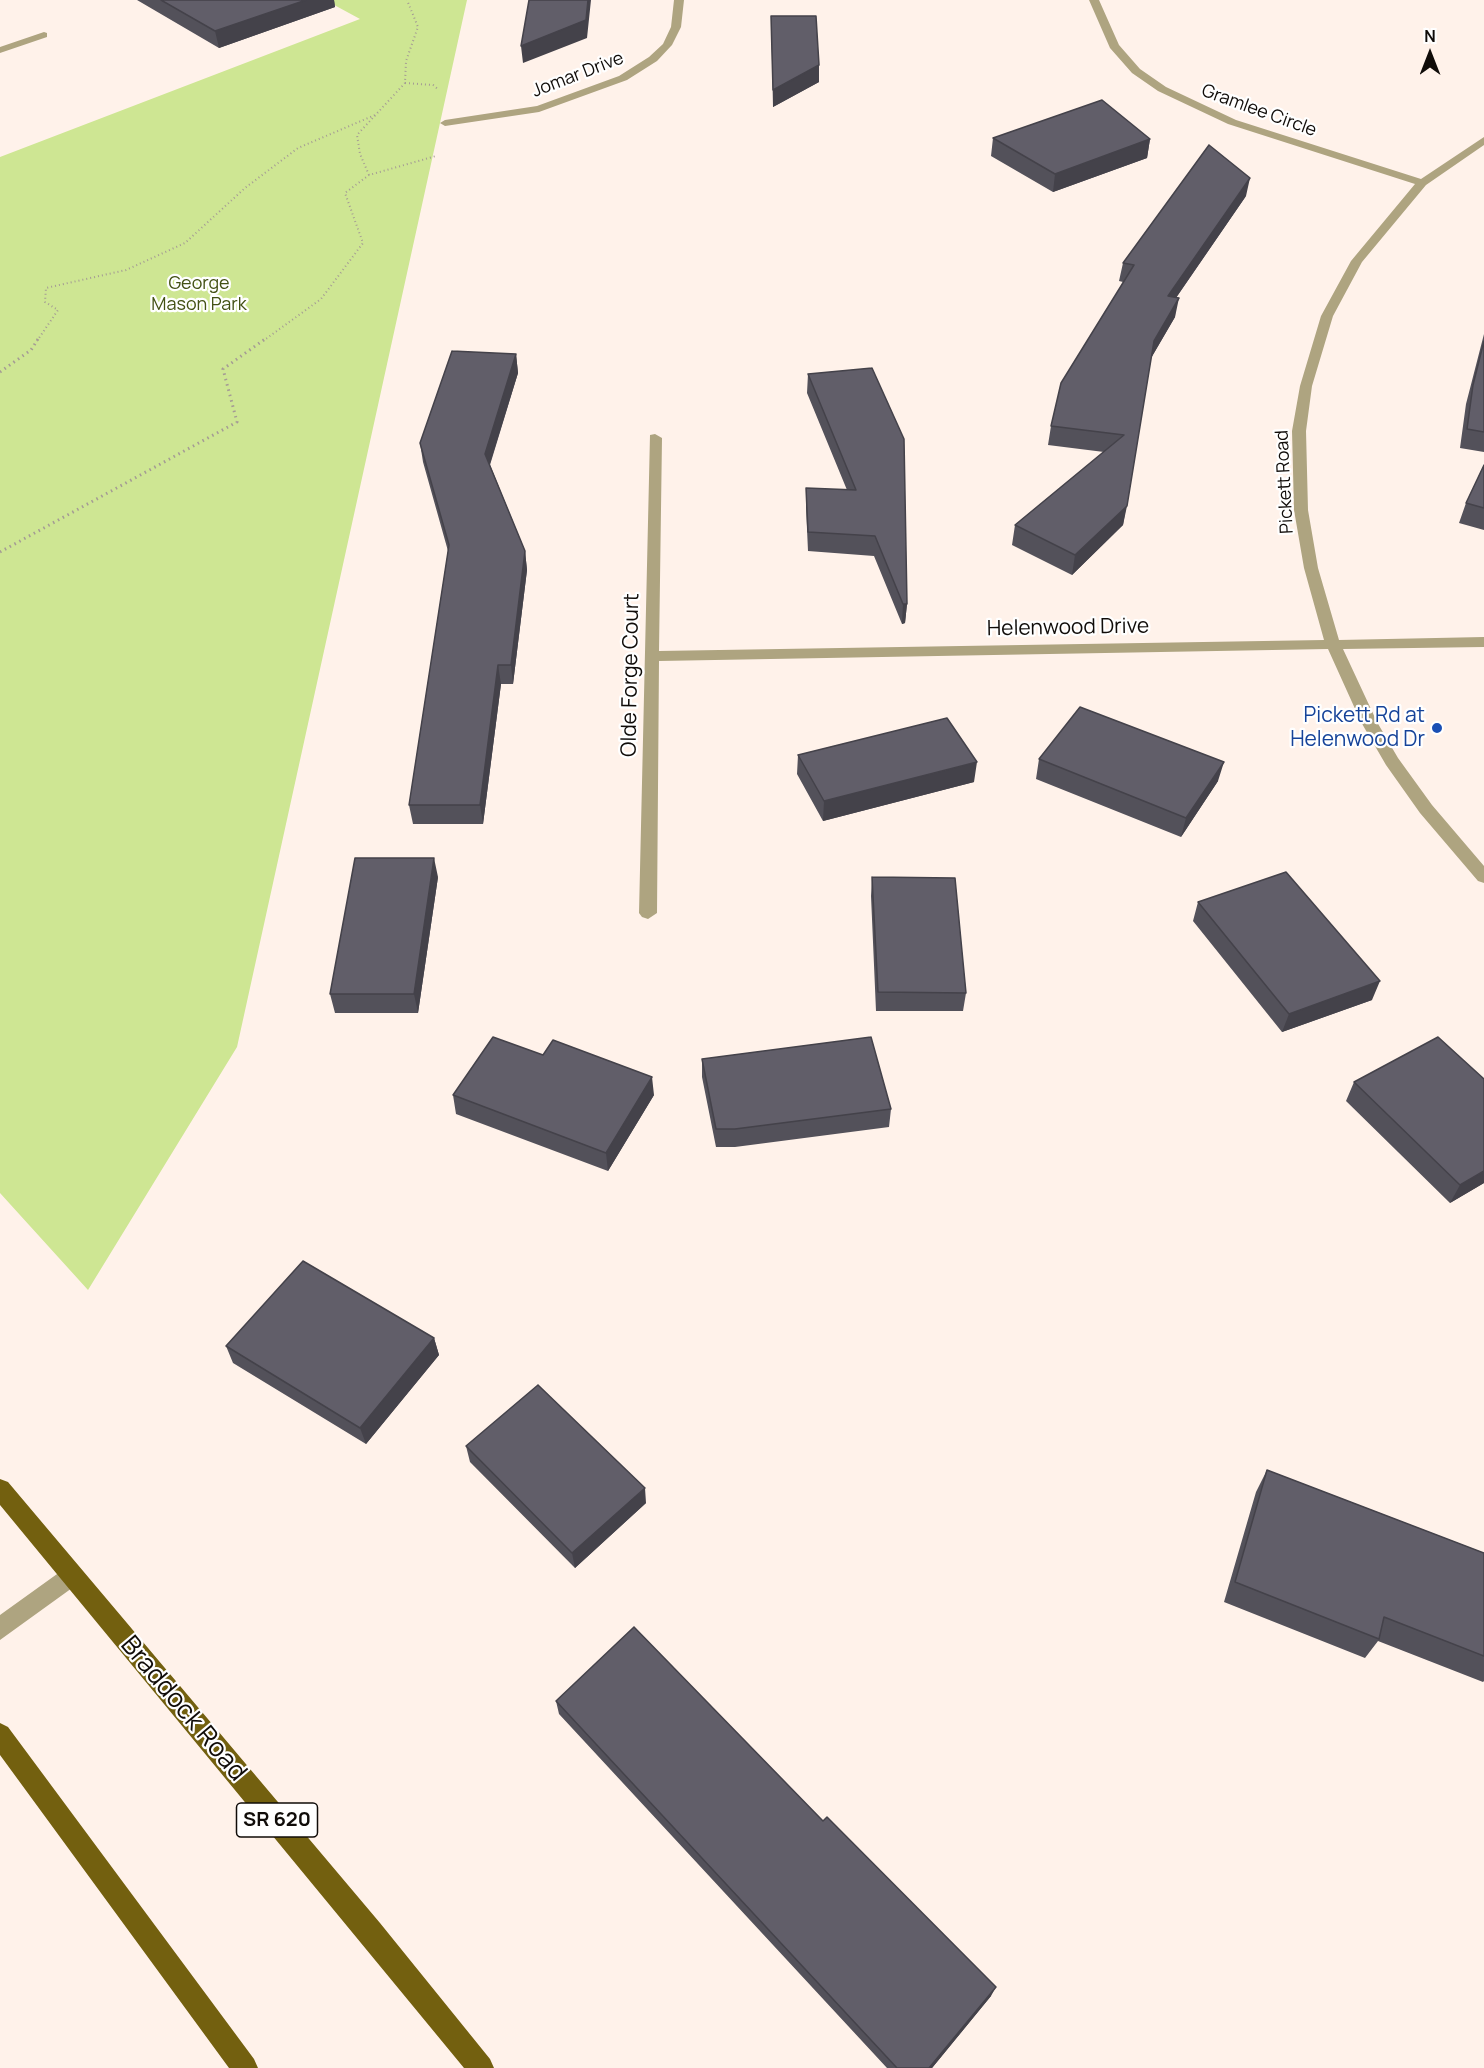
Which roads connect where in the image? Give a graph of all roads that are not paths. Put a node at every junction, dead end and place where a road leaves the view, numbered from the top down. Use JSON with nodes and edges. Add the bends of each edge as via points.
{"nodes":[{"id":1,"x":679,"y":0,"type":"edge"},
{"id":2,"x":1094,"y":0,"type":"edge"},
{"id":3,"x":44,"y":35,"type":"dead end"},
{"id":4,"x":0,"y":50,"type":"edge"},
{"id":5,"x":445,"y":123,"type":"road end"},
{"id":6,"x":1484,"y":140,"type":"edge"},
{"id":7,"x":1422,"y":183,"type":"junction"},
{"id":8,"x":655,"y":438,"type":"dead end"},
{"id":9,"x":1484,"y":642,"type":"edge"},
{"id":10,"x":1333,"y":644,"type":"junction"},
{"id":11,"x":652,"y":656,"type":"junction"},
{"id":12,"x":1484,"y":877,"type":"edge"},
{"id":13,"x":648,"y":913,"type":"dead end"},
{"id":14,"x":0,"y":1489,"type":"edge"},
{"id":15,"x":71,"y":1575,"type":"junction"},
{"id":16,"x":0,"y":1629,"type":"edge"},
{"id":17,"x":0,"y":1735,"type":"edge"},
{"id":18,"x":245,"y":2068,"type":"edge"},
{"id":19,"x":481,"y":2068,"type":"edge"}],
"edges":[{"from":1,"to":5,"type":"street","name":"Jomar Drive","via":[[676,27],[667,45],[623,78],[539,109]]},
{"from":2,"to":7,"type":"street","name":"Gramlee Circle","via":[[1114,46],[1162,90],[1232,122]]},
{"from":3,"to":4,"type":"street"},
{"from":6,"to":7,"type":"street","name":"Pickett Road"},
{"from":7,"to":10,"type":"street","name":"Pickett Road","via":[[1357,261],[1327,316],[1306,386],[1299,431],[1301,510],[1311,568]]},
{"from":8,"to":11,"type":"street","name":"Olde Forge Court"},
{"from":9,"to":10,"type":"street","name":"Helenwood Drive"},
{"from":10,"to":11,"type":"street","name":"Helenwood Drive"},
{"from":10,"to":12,"type":"street","name":"Pickett Road","via":[[1392,761],[1426,809]]},
{"from":11,"to":13,"type":"street","name":"Olde Forge Court"},
{"from":14,"to":15,"type":"main road","name":"Braddock Road","number":"SR 620"},
{"from":15,"to":16,"type":"street"},
{"from":15,"to":19,"type":"main road","name":"Braddock Road","number":"SR 620"},
{"from":17,"to":18,"type":"main road"}]}
